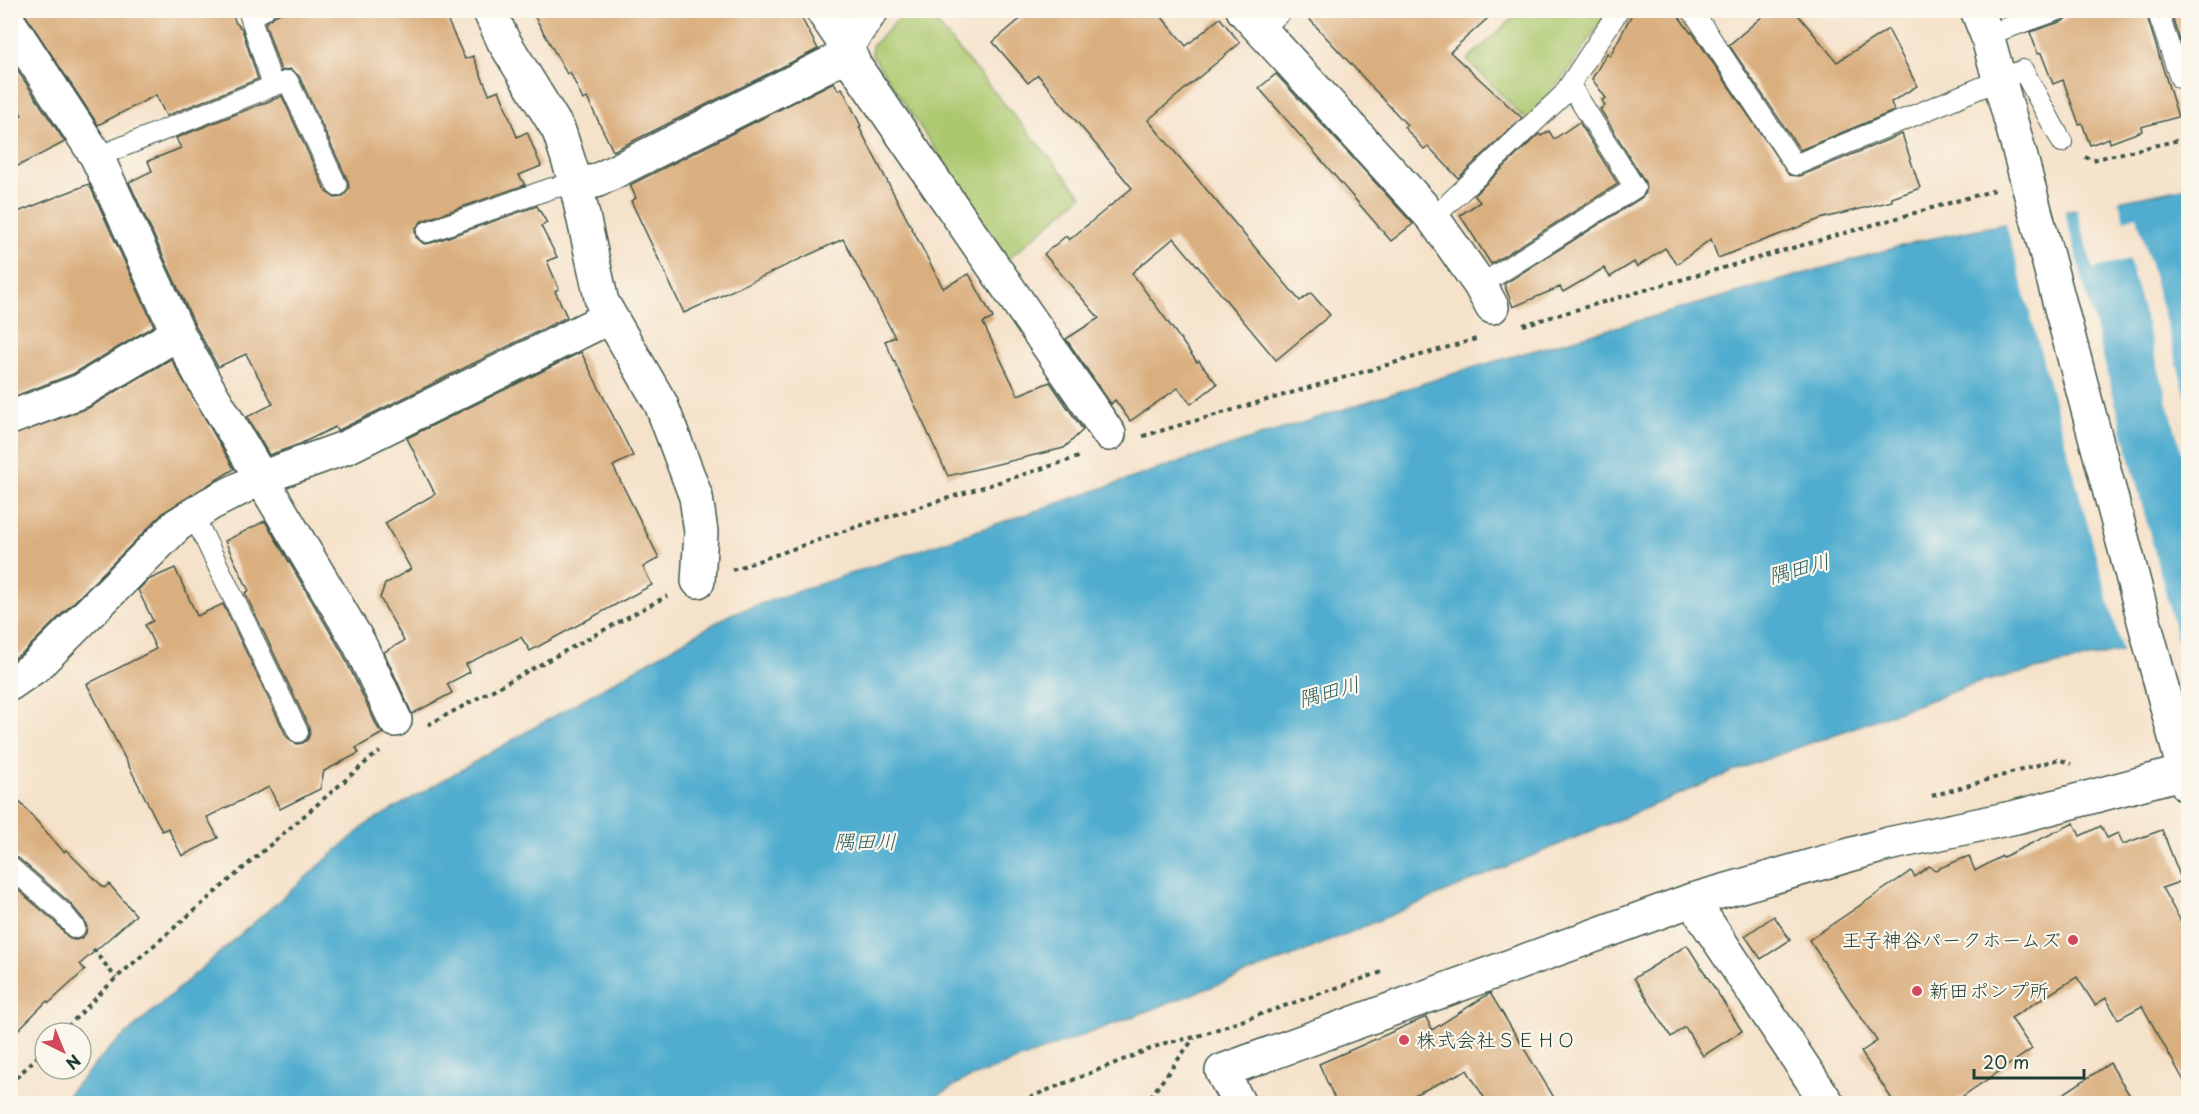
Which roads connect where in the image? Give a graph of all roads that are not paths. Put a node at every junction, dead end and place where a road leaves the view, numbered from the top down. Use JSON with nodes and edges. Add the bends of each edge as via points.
{"nodes":[{"id":1,"x":264,"y":10,"type":"edge"},
{"id":2,"x":822,"y":10,"type":"edge"},
{"id":3,"x":872,"y":10,"type":"edge"},
{"id":4,"x":1619,"y":10,"type":"edge"},
{"id":5,"x":1692,"y":10,"type":"edge"},
{"id":6,"x":2058,"y":10,"type":"edge"},
{"id":7,"x":2157,"y":10,"type":"edge"},
{"id":8,"x":494,"y":12,"type":"edge"},
{"id":9,"x":1262,"y":17,"type":"edge"},
{"id":10,"x":1982,"y":23,"type":"edge"},
{"id":11,"x":10,"y":24,"type":"edge"},
{"id":12,"x":847,"y":46,"type":"junction"},
{"id":13,"x":2180,"y":78,"type":"dead end"},
{"id":14,"x":1999,"y":80,"type":"junction"},
{"id":15,"x":1570,"y":85,"type":"junction"},
{"id":16,"x":273,"y":86,"type":"junction"},
{"id":17,"x":2069,"y":148,"type":"road end"},
{"id":18,"x":97,"y":157,"type":"junction"},
{"id":19,"x":576,"y":184,"type":"junction"},
{"id":20,"x":337,"y":186,"type":"dead end"},
{"id":21,"x":1433,"y":218,"type":"junction"},
{"id":22,"x":427,"y":232,"type":"dead end"},
{"id":23,"x":1495,"y":306,"type":"joint"},
{"id":24,"x":610,"y":317,"type":"junction"},
{"id":25,"x":178,"y":333,"type":"junction"},
{"id":26,"x":10,"y":418,"type":"edge"},
{"id":27,"x":1099,"y":443,"type":"road end"},
{"id":28,"x":261,"y":478,"type":"junction"},
{"id":29,"x":193,"y":514,"type":"junction"},
{"id":30,"x":698,"y":581,"type":"road end"},
{"id":31,"x":10,"y":684,"type":"edge"},
{"id":32,"x":298,"y":732,"type":"dead end"},
{"id":33,"x":402,"y":732,"type":"road end"},
{"id":34,"x":2184,"y":770,"type":"edge"},
{"id":35,"x":10,"y":867,"type":"edge"},
{"id":36,"x":1692,"y":900,"type":"junction"},
{"id":37,"x":75,"y":928,"type":"dead end"},
{"id":38,"x":1239,"y":1104,"type":"edge"},
{"id":39,"x":1828,"y":1104,"type":"edge"}],
"edges":[{"from":1,"to":16,"type":"lane","via":[[250,16]]},
{"from":2,"to":12,"type":"street"},
{"from":3,"to":12,"type":"street"},
{"from":4,"to":15,"type":"lane"},
{"from":5,"to":14,"type":"lane","via":[[1796,165]]},
{"from":6,"to":10,"type":"lane"},
{"from":7,"to":13,"type":"lane"},
{"from":8,"to":19,"type":"street","via":[[503,40],[559,131]]},
{"from":9,"to":21,"type":"street"},
{"from":10,"to":14,"type":"street"},
{"from":11,"to":18,"type":"street"},
{"from":12,"to":19,"type":"street","via":[[837,60],[596,181]]},
{"from":12,"to":27,"type":"street","via":[[855,66]]},
{"from":14,"to":17,"type":"lane","via":[[2024,70]]},
{"from":14,"to":34,"type":"street"},
{"from":15,"to":21,"type":"lane"},
{"from":15,"to":23,"type":"lane","via":[[1635,188]]},
{"from":16,"to":18,"type":"lane"},
{"from":16,"to":20,"type":"lane","via":[[288,81]]},
{"from":18,"to":25,"type":"street"},
{"from":19,"to":22,"type":"lane","via":[[552,188]]},
{"from":19,"to":24,"type":"street","via":[[602,302]]},
{"from":21,"to":23,"type":"street"},
{"from":24,"to":28,"type":"street","via":[[347,447]]},
{"from":24,"to":30,"type":"street","via":[[661,404],[696,497],[701,532]]},
{"from":25,"to":26,"type":"street","via":[[81,391]]},
{"from":25,"to":28,"type":"street"},
{"from":28,"to":29,"type":"street"},
{"from":28,"to":33,"type":"street","via":[[360,643]]},
{"from":29,"to":31,"type":"street","via":[[177,525],[36,666]]},
{"from":29,"to":32,"type":"lane"},
{"from":34,"to":36,"type":"street","via":[[2016,817],[1888,844]]},
{"from":35,"to":37,"type":"lane"},
{"from":36,"to":38,"type":"street","via":[[1222,1071]]},
{"from":36,"to":39,"type":"street"}]}
